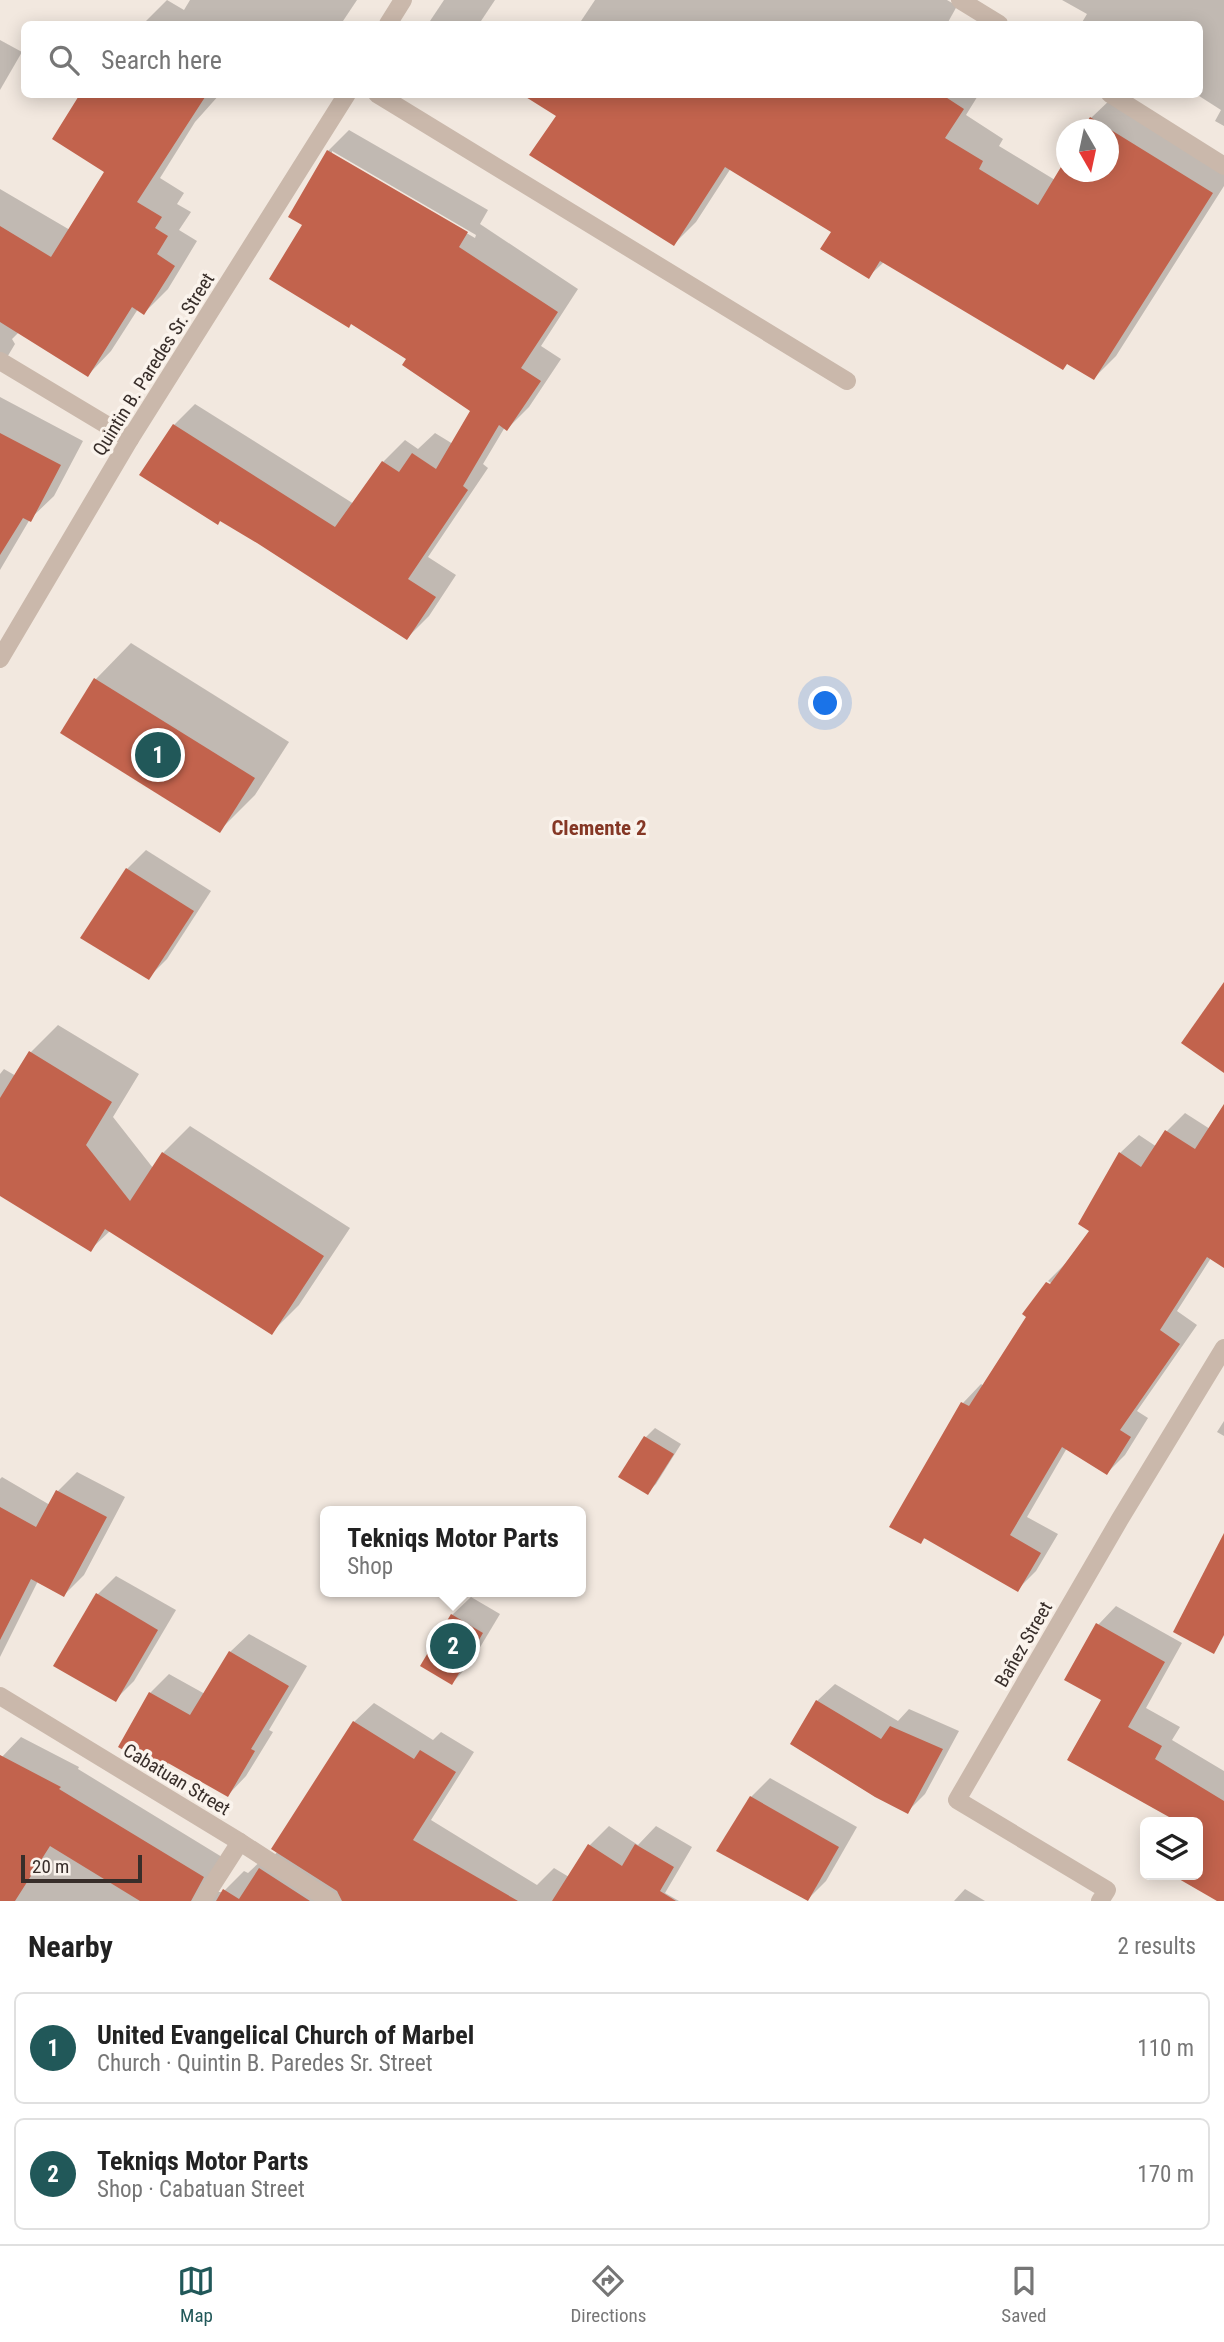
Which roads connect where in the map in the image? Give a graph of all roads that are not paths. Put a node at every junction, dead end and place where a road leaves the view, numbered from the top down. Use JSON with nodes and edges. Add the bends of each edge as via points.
{"nodes":[{"id":1,"x":402,"y":0,"type":"edge"},
{"id":2,"x":960,"y":0,"type":"edge"},
{"id":3,"x":390,"y":21,"type":"edge"},
{"id":4,"x":994,"y":21,"type":"edge"},
{"id":5,"x":344,"y":98,"type":"edge"},
{"id":6,"x":384,"y":98,"type":"edge"},
{"id":7,"x":1117,"y":98,"type":"edge"},
{"id":8,"x":1224,"y":166,"type":"edge"},
{"id":9,"x":0,"y":361,"type":"edge"},
{"id":10,"x":847,"y":381,"type":"dead end"},
{"id":11,"x":130,"y":439,"type":"junction"},
{"id":12,"x":0,"y":659,"type":"edge"},
{"id":13,"x":1224,"y":1348,"type":"edge"},
{"id":14,"x":0,"y":1696,"type":"edge"},
{"id":15,"x":240,"y":1842,"type":"junction"},
{"id":16,"x":202,"y":1901,"type":"edge"},
{"id":17,"x":331,"y":1901,"type":"edge"},
{"id":18,"x":1100,"y":1901,"type":"edge"}],
"edges":[{"from":1,"to":3,"type":"street"},
{"from":2,"to":4,"type":"street"},
{"from":5,"to":11,"type":"street","name":"Quintin B. Paredes Sr. Street"},
{"from":6,"to":10,"type":"street"},
{"from":7,"to":8,"type":"street"},
{"from":9,"to":11,"type":"street"},
{"from":11,"to":12,"type":"street","name":"Quintin B. Paredes Sr. Street"},
{"from":13,"to":18,"type":"street","name":"Bañez Street","via":[[957,1800],[1107,1890]]},
{"from":14,"to":15,"type":"street","name":"Cabatuan Street"},
{"from":15,"to":16,"type":"street"},
{"from":15,"to":17,"type":"street","name":"Cabatuan Street"}]}
